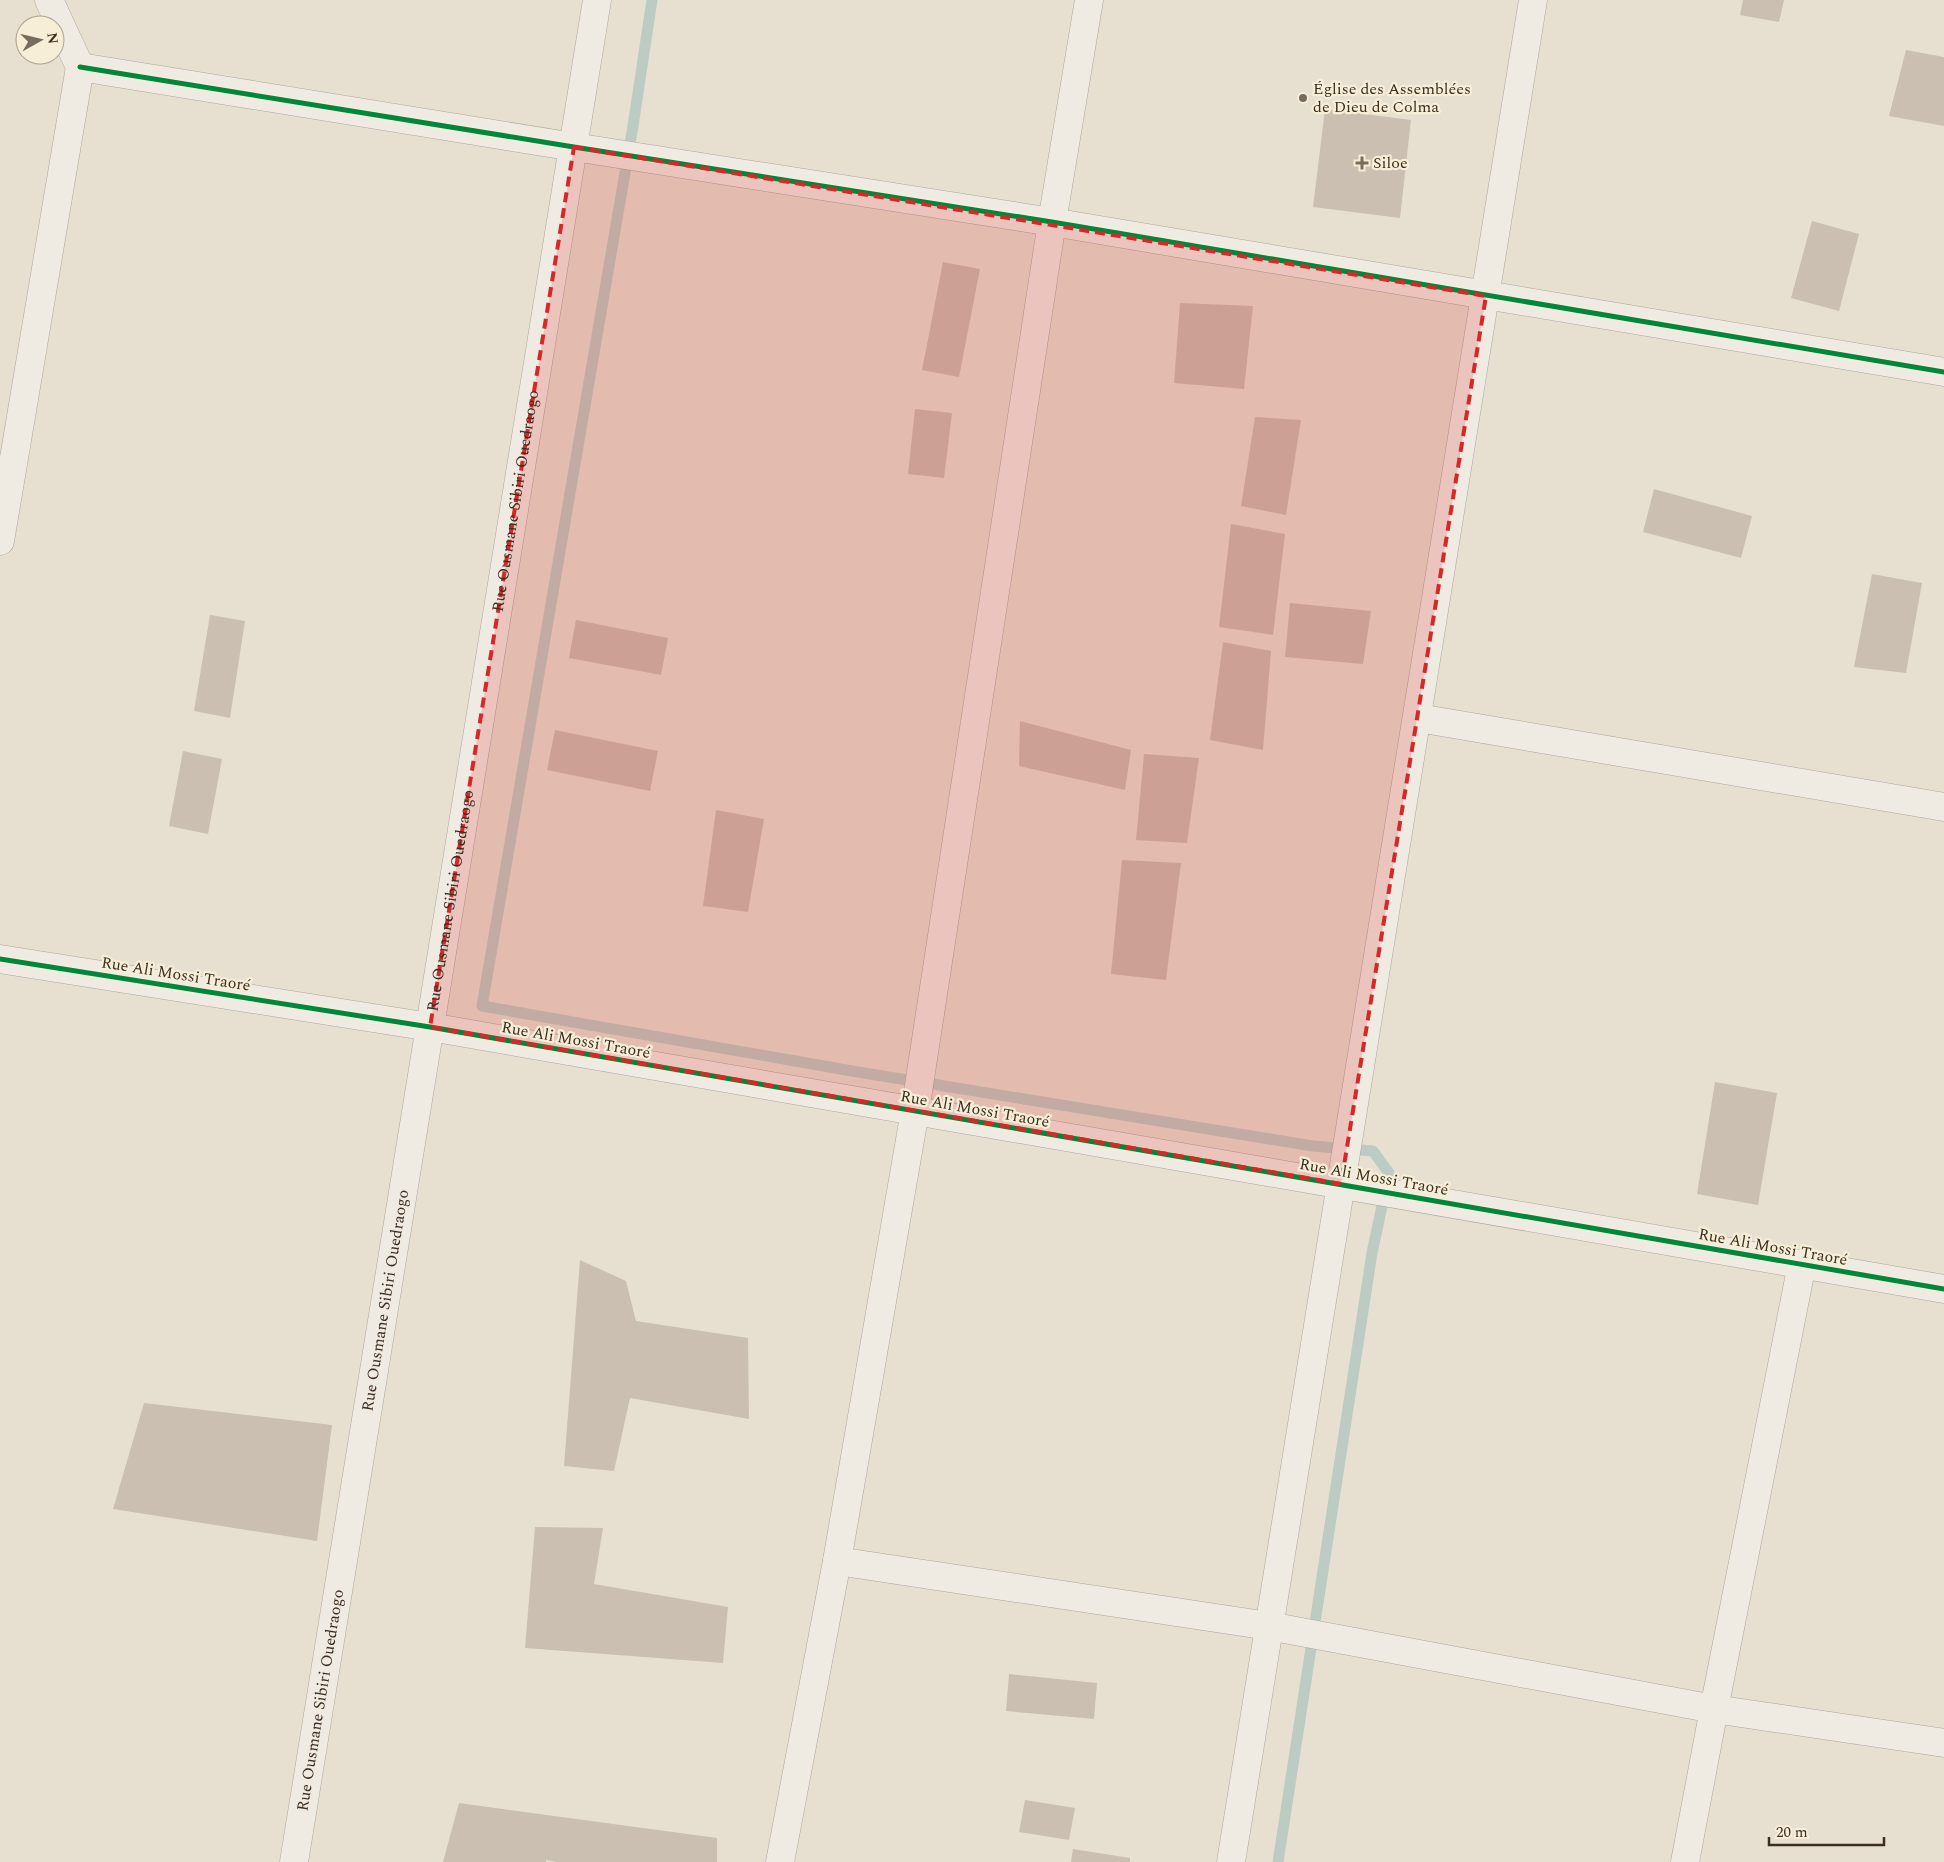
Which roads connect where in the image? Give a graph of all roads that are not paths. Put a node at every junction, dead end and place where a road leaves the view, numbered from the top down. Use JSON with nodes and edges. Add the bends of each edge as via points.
{"nodes":[{"id":1,"x":50,"y":0,"type":"edge"},
{"id":2,"x":597,"y":0,"type":"edge"},
{"id":3,"x":1089,"y":0,"type":"edge"},
{"id":4,"x":1533,"y":0,"type":"edge"},
{"id":5,"x":80,"y":66,"type":"junction"},
{"id":6,"x":574,"y":147,"type":"junction"},
{"id":7,"x":1052,"y":222,"type":"junction"},
{"id":8,"x":1486,"y":296,"type":"junction"},
{"id":9,"x":1944,"y":372,"type":"edge"},
{"id":10,"x":0,"y":541,"type":"edge"},
{"id":11,"x":1418,"y":718,"type":"junction"},
{"id":12,"x":1944,"y":807,"type":"edge"},
{"id":13,"x":0,"y":959,"type":"edge"},
{"id":14,"x":430,"y":1027,"type":"junction"},
{"id":15,"x":915,"y":1111,"type":"junction"},
{"id":16,"x":1341,"y":1184,"type":"junction"},
{"id":17,"x":1802,"y":1264,"type":"junction"},
{"id":18,"x":1944,"y":1289,"type":"edge"},
{"id":19,"x":837,"y":1561,"type":"junction"},
{"id":20,"x":1269,"y":1626,"type":"junction"},
{"id":21,"x":1714,"y":1709,"type":"junction"},
{"id":22,"x":1944,"y":1743,"type":"edge"},
{"id":23,"x":294,"y":1862,"type":"edge"},
{"id":24,"x":780,"y":1862,"type":"edge"},
{"id":25,"x":1231,"y":1862,"type":"edge"},
{"id":26,"x":1685,"y":1862,"type":"edge"}],
"edges":[{"from":1,"to":5,"type":"street"},
{"from":2,"to":6,"type":"street","name":"Rue Ousmane Sibiri Ouedraogo"},
{"from":3,"to":7,"type":"street"},
{"from":4,"to":8,"type":"street"},
{"from":5,"to":6,"type":"street"},
{"from":5,"to":10,"type":"street"},
{"from":6,"to":7,"type":"street"},
{"from":6,"to":14,"type":"street","name":"Rue Ousmane Sibiri Ouedraogo"},
{"from":7,"to":8,"type":"street"},
{"from":7,"to":15,"type":"street"},
{"from":8,"to":9,"type":"street"},
{"from":8,"to":11,"type":"street"},
{"from":11,"to":12,"type":"street"},
{"from":11,"to":16,"type":"street"},
{"from":13,"to":14,"type":"street","name":"Rue Ali Mossi Traoré"},
{"from":14,"to":15,"type":"street","name":"Rue Ali Mossi Traoré"},
{"from":14,"to":23,"type":"street","name":"Rue Ousmane Sibiri Ouedraogo"},
{"from":15,"to":16,"type":"street","name":"Rue Ali Mossi Traoré"},
{"from":15,"to":19,"type":"street"},
{"from":16,"to":17,"type":"street","name":"Rue Ali Mossi Traoré"},
{"from":16,"to":20,"type":"street"},
{"from":17,"to":18,"type":"street","name":"Rue Ali Mossi Traoré"},
{"from":17,"to":21,"type":"street"},
{"from":19,"to":20,"type":"street"},
{"from":19,"to":24,"type":"street"},
{"from":20,"to":21,"type":"street"},
{"from":20,"to":25,"type":"street"},
{"from":21,"to":22,"type":"street"},
{"from":21,"to":26,"type":"street"}]}
